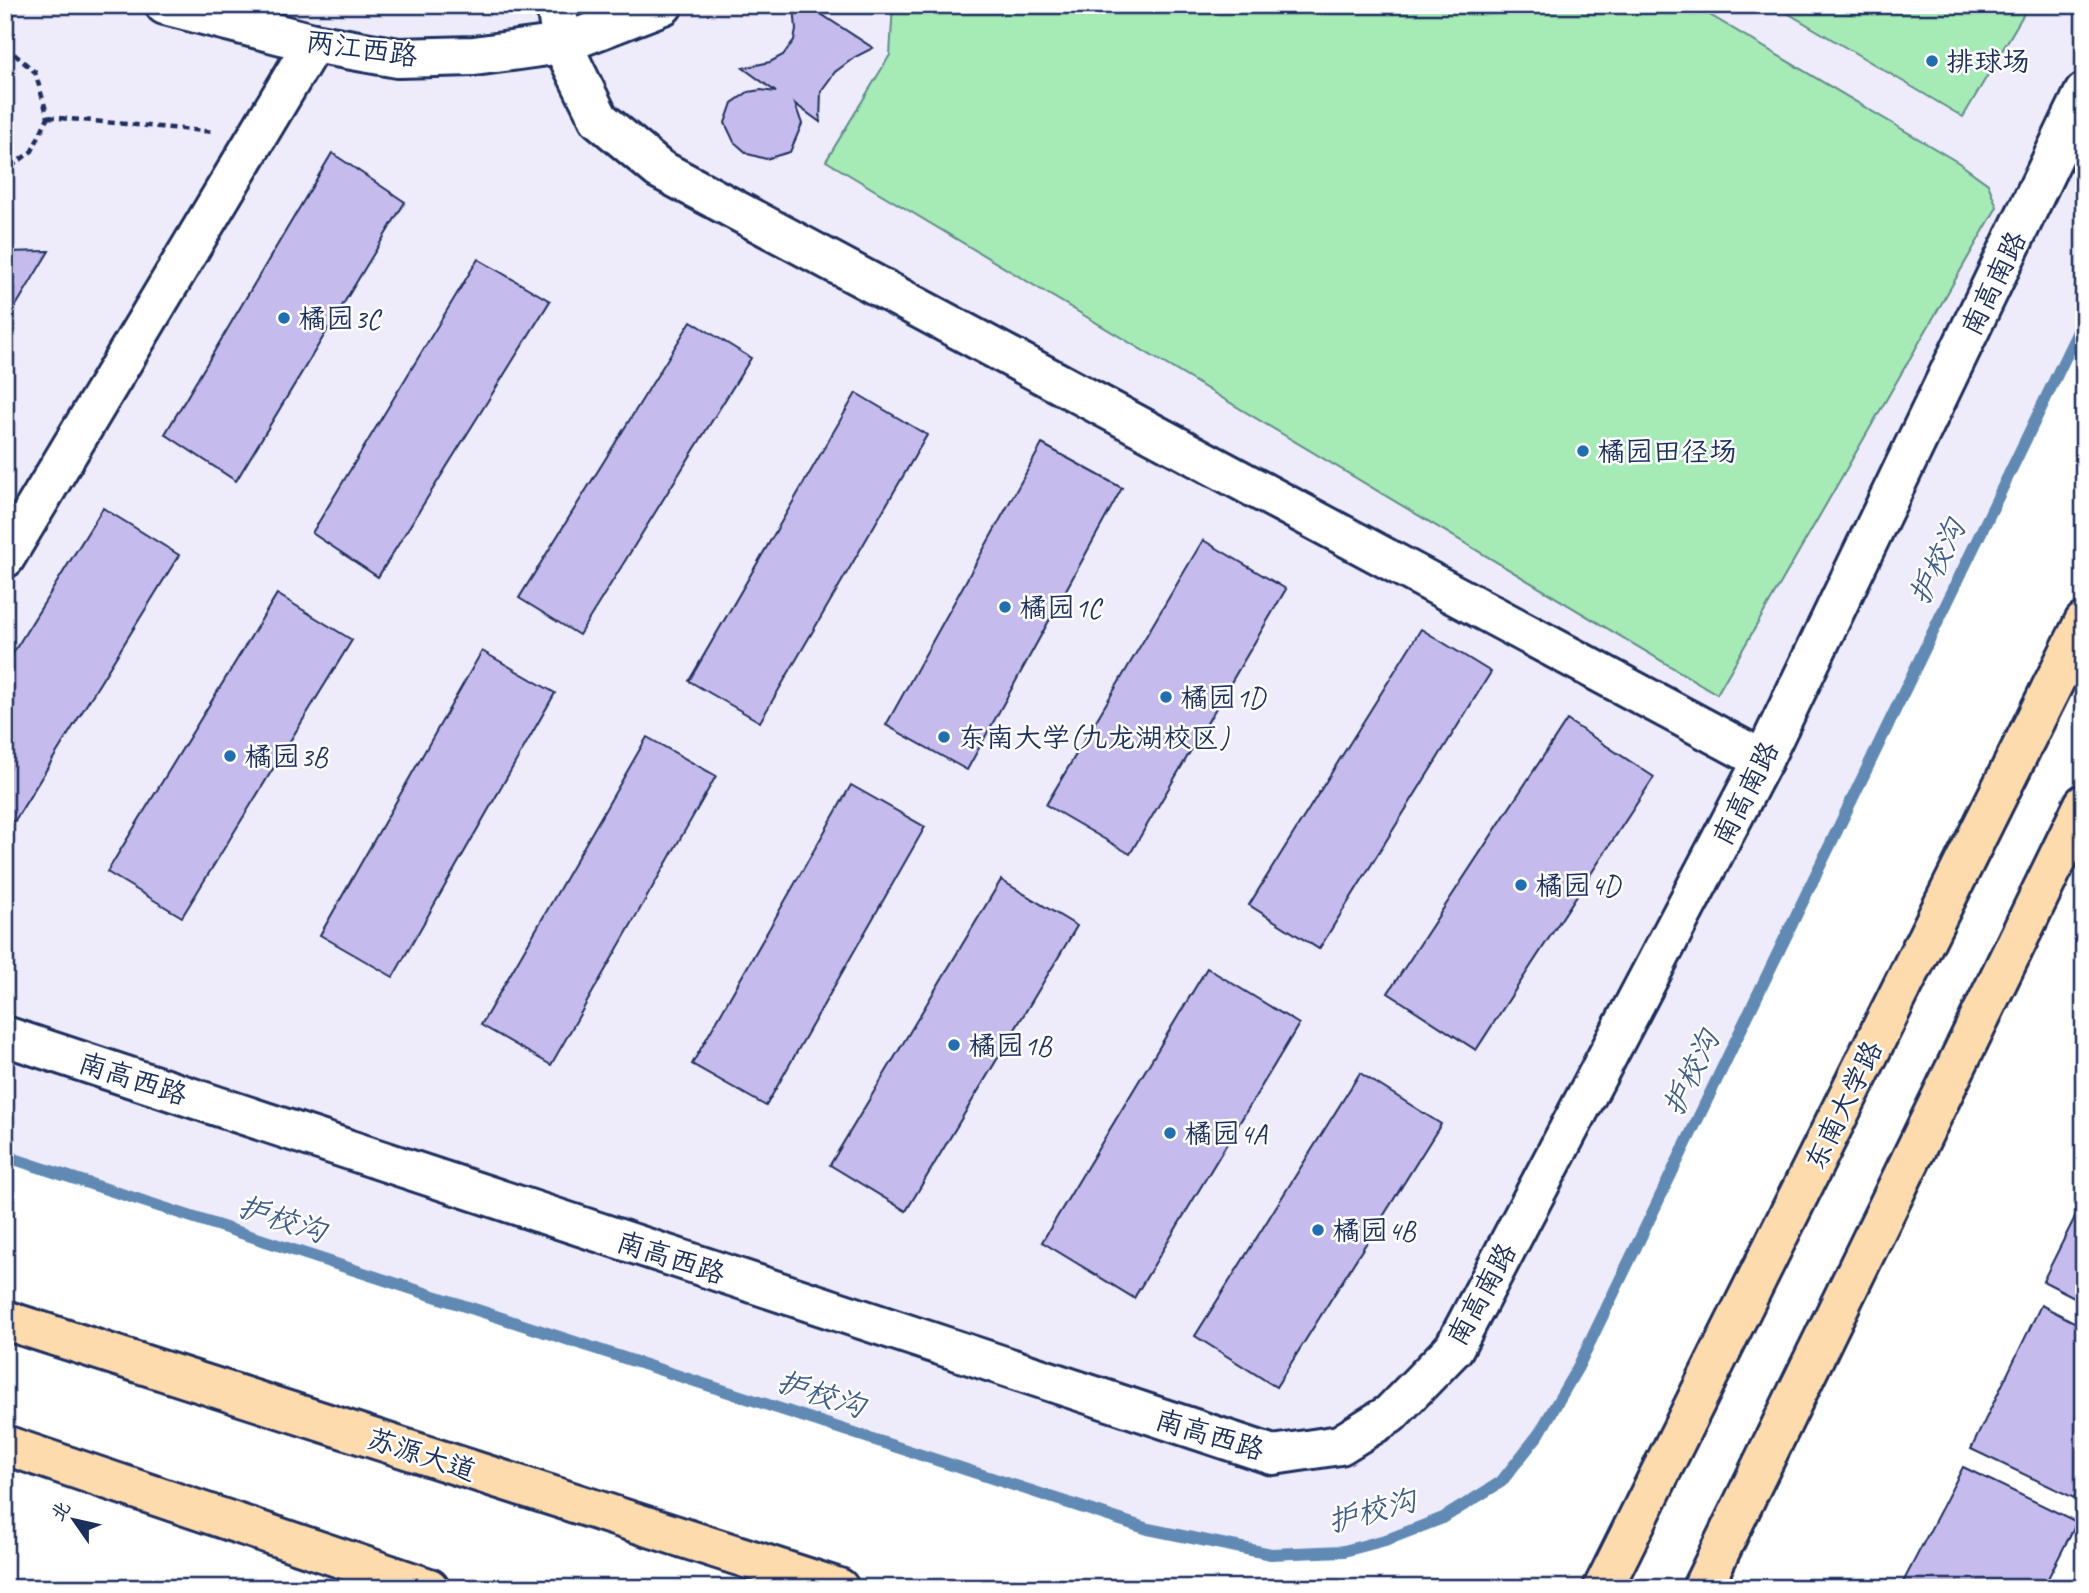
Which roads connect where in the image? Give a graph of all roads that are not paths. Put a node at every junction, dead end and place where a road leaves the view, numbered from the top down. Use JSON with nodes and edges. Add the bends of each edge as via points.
{"nodes":[{"id":1,"x":165,"y":5,"type":"edge"},
{"id":2,"x":556,"y":5,"type":"edge"},
{"id":3,"x":663,"y":5,"type":"edge"},
{"id":4,"x":313,"y":43,"type":"junction"},
{"id":5,"x":562,"y":44,"type":"junction"},
{"id":6,"x":2084,"y":93,"type":"edge"},
{"id":7,"x":5,"y":558,"type":"edge"},
{"id":8,"x":2084,"y":622,"type":"edge"},
{"id":9,"x":1763,"y":760,"type":"junction"},
{"id":10,"x":2084,"y":804,"type":"edge"},
{"id":11,"x":5,"y":1036,"type":"edge"},
{"id":12,"x":5,"y":1320,"type":"edge"},
{"id":13,"x":5,"y":1445,"type":"edge"},
{"id":14,"x":1340,"y":1445,"type":"joint"},
{"id":15,"x":429,"y":1588,"type":"edge"},
{"id":16,"x":839,"y":1588,"type":"edge"},
{"id":17,"x":1602,"y":1588,"type":"edge"},
{"id":18,"x":1702,"y":1588,"type":"edge"}],
"edges":[{"from":1,"to":4,"type":"street","name":"两江西路"},
{"from":2,"to":5,"type":"street"},
{"from":3,"to":5,"type":"street","name":"两江西路"},
{"from":4,"to":5,"type":"street","name":"两江西路","via":[[398,58],[474,56]]},
{"from":4,"to":7,"type":"street"},
{"from":5,"to":9,"type":"street","via":[[598,119],[659,169]]},
{"from":6,"to":9,"type":"street","name":"南高南路"},
{"from":8,"to":17,"type":"main road","name":"东南大学路"},
{"from":9,"to":14,"type":"street","name":"南高南路","via":[[1454,1348],[1390,1415]]},
{"from":10,"to":18,"type":"main road"},
{"from":11,"to":14,"type":"street","name":"南高西路","via":[[1273,1455]]},
{"from":12,"to":16,"type":"main road","name":"苏源大道"},
{"from":13,"to":15,"type":"main road"}]}
